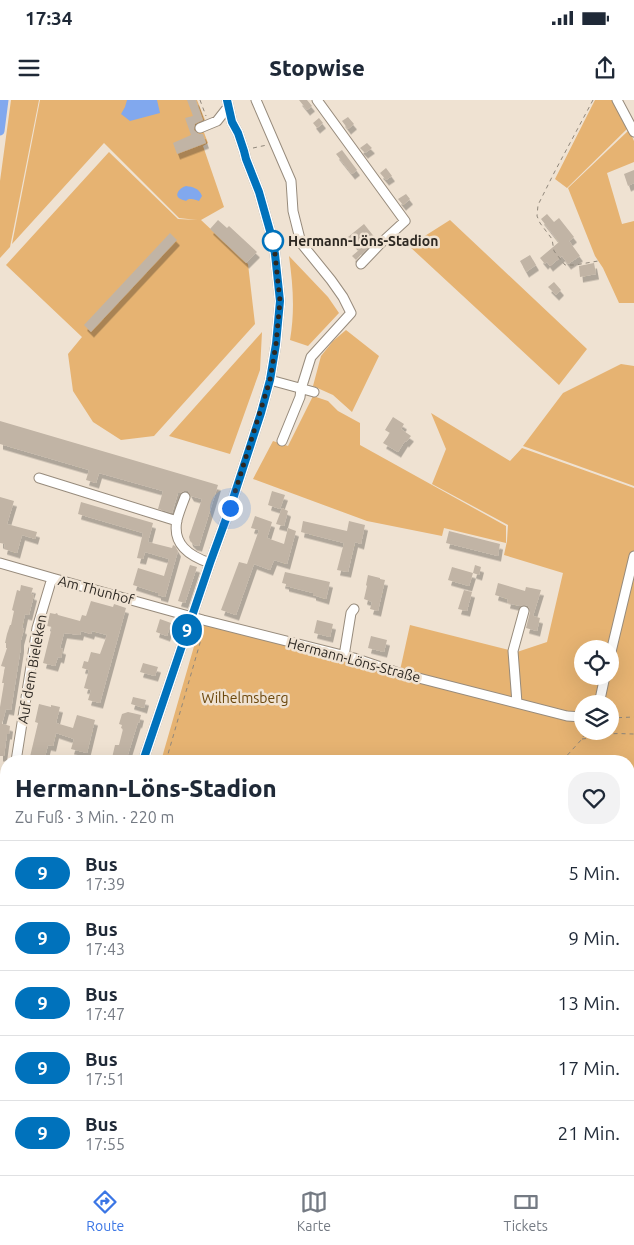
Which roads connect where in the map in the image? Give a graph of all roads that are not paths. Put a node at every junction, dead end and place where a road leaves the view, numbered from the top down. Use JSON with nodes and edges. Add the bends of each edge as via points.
{"nodes":[{"id":1,"x":256,"y":100,"type":"edge"},
{"id":2,"x":317,"y":100,"type":"edge"},
{"id":3,"x":618,"y":100,"type":"edge"},
{"id":4,"x":227,"y":104,"type":"edge"},
{"id":5,"x":200,"y":128,"type":"dead end"},
{"id":6,"x":634,"y":132,"type":"edge"},
{"id":7,"x":361,"y":264,"type":"dead end"},
{"id":8,"x":270,"y":380,"type":"junction"},
{"id":9,"x":301,"y":389,"type":"junction"},
{"id":10,"x":314,"y":392,"type":"dead end"},
{"id":11,"x":282,"y":441,"type":"dead end"},
{"id":12,"x":39,"y":478,"type":"dead end"},
{"id":13,"x":185,"y":497,"type":"dead end"},
{"id":14,"x":177,"y":521,"type":"junction"},
{"id":15,"x":634,"y":556,"type":"edge"},
{"id":16,"x":0,"y":563,"type":"edge"},
{"id":17,"x":210,"y":563,"type":"junction"},
{"id":18,"x":52,"y":578,"type":"junction"},
{"id":19,"x":351,"y":610,"type":"dead end"},
{"id":20,"x":524,"y":611,"type":"dead end"},
{"id":21,"x":192,"y":617,"type":"junction"},
{"id":22,"x":614,"y":640,"type":"edge"},
{"id":23,"x":344,"y":656,"type":"junction"},
{"id":24,"x":517,"y":703,"type":"junction"},
{"id":25,"x":574,"y":716,"type":"edge"},
{"id":26,"x":17,"y":755,"type":"edge"},
{"id":27,"x":145,"y":755,"type":"edge"}],
"edges":[{"from":1,"to":9,"type":"street","via":[[291,180],[293,211],[301,243],[331,280],[351,313],[311,357]]},
{"from":2,"to":7,"type":"street","via":[[406,221]]},
{"from":3,"to":6,"type":"street"},
{"from":4,"to":5,"type":"street","via":[[217,121]]},
{"from":4,"to":8,"type":"street","via":[[259,192],[275,254],[280,301]]},
{"from":8,"to":9,"type":"street"},
{"from":8,"to":17,"type":"street"},
{"from":9,"to":10,"type":"street"},
{"from":9,"to":11,"type":"street"},
{"from":12,"to":14,"type":"street"},
{"from":13,"to":14,"type":"street"},
{"from":14,"to":17,"type":"street","via":[[181,545],[188,553]]},
{"from":15,"to":22,"type":"street"},
{"from":16,"to":18,"type":"street","name":"Am Thunhof"},
{"from":17,"to":21,"type":"street"},
{"from":18,"to":21,"type":"street","name":"Am Thunhof"},
{"from":18,"to":26,"type":"street","name":"Auf dem Bieleken","via":[[37,628]]},
{"from":19,"to":23,"type":"street"},
{"from":20,"to":24,"type":"street","via":[[513,651]]},
{"from":21,"to":23,"type":"street","name":"Hermann-Löns-Straße"},
{"from":21,"to":27,"type":"street"},
{"from":23,"to":24,"type":"street","name":"Hermann-Löns-Straße"},
{"from":24,"to":25,"type":"street","name":"Hermann-Löns-Straße"}]}
